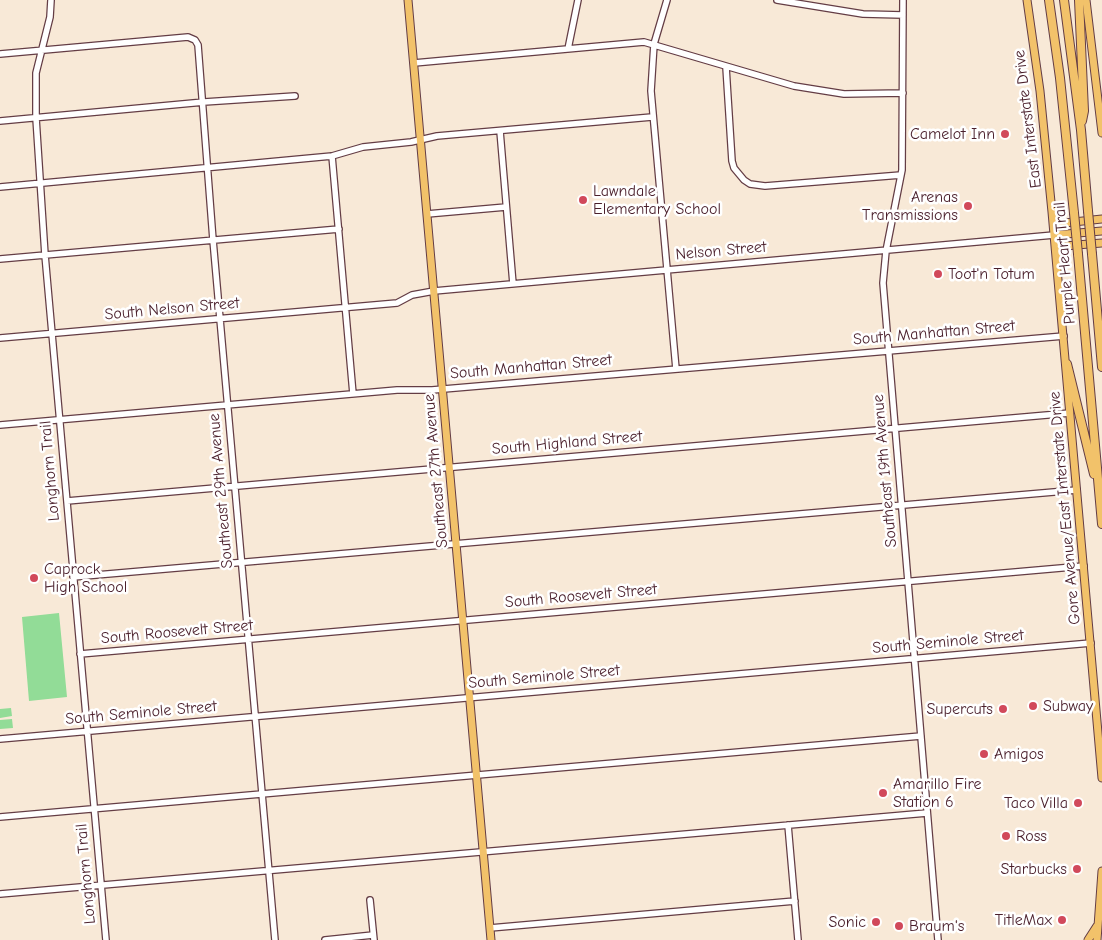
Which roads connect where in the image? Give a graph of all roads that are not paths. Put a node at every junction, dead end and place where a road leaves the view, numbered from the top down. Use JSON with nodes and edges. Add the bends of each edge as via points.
{"nodes":[{"id":1,"x":51,"y":0,"type":"edge"},
{"id":2,"x":408,"y":0,"type":"edge"},
{"id":3,"x":578,"y":0,"type":"edge"},
{"id":4,"x":666,"y":0,"type":"edge"},
{"id":5,"x":777,"y":0,"type":"edge"},
{"id":6,"x":903,"y":0,"type":"edge"},
{"id":7,"x":1027,"y":0,"type":"edge"},
{"id":8,"x":1044,"y":0,"type":"edge"},
{"id":9,"x":1049,"y":0,"type":"edge"},
{"id":10,"x":1064,"y":0,"type":"edge"},
{"id":11,"x":1079,"y":0,"type":"edge"},
{"id":12,"x":1086,"y":0,"type":"edge"},
{"id":13,"x":903,"y":15,"type":"junction"},
{"id":14,"x":654,"y":44,"type":"junction"},
{"id":15,"x":568,"y":49,"type":"junction"},
{"id":16,"x":42,"y":50,"type":"junction"},
{"id":17,"x":0,"y":54,"type":"edge"},
{"id":18,"x":414,"y":63,"type":"junction"},
{"id":19,"x":726,"y":67,"type":"junction"},
{"id":20,"x":1060,"y":78,"type":"junction"},
{"id":21,"x":903,"y":93,"type":"junction"},
{"id":22,"x":294,"y":96,"type":"dead end"},
{"id":23,"x":204,"y":102,"type":"junction"},
{"id":24,"x":652,"y":116,"type":"junction"},
{"id":25,"x":36,"y":118,"type":"junction"},
{"id":26,"x":0,"y":122,"type":"edge"},
{"id":27,"x":500,"y":130,"type":"junction"},
{"id":28,"x":1081,"y":130,"type":"junction"},
{"id":29,"x":1102,"y":133,"type":"edge"},
{"id":30,"x":420,"y":139,"type":"junction"},
{"id":31,"x":332,"y":156,"type":"junction"},
{"id":32,"x":207,"y":168,"type":"junction"},
{"id":33,"x":901,"y":175,"type":"junction"},
{"id":34,"x":41,"y":184,"type":"junction"},
{"id":35,"x":0,"y":188,"type":"edge"},
{"id":36,"x":506,"y":207,"type":"junction"},
{"id":37,"x":1052,"y":212,"type":"junction"},
{"id":38,"x":427,"y":214,"type":"junction"},
{"id":39,"x":1102,"y":219,"type":"edge"},
{"id":40,"x":339,"y":229,"type":"junction"},
{"id":41,"x":1102,"y":231,"type":"edge"},
{"id":42,"x":1054,"y":235,"type":"junction"},
{"id":43,"x":213,"y":240,"type":"junction"},
{"id":44,"x":1102,"y":243,"type":"edge"},
{"id":45,"x":886,"y":251,"type":"junction"},
{"id":46,"x":45,"y":255,"type":"junction"},
{"id":47,"x":0,"y":259,"type":"edge"},
{"id":48,"x":1057,"y":259,"type":"junction"},
{"id":49,"x":667,"y":270,"type":"junction"},
{"id":50,"x":513,"y":284,"type":"junction"},
{"id":51,"x":434,"y":291,"type":"junction"},
{"id":52,"x":346,"y":307,"type":"junction"},
{"id":53,"x":220,"y":319,"type":"junction"},
{"id":54,"x":52,"y":334,"type":"junction"},
{"id":55,"x":1064,"y":336,"type":"junction"},
{"id":56,"x":0,"y":338,"type":"edge"},
{"id":57,"x":889,"y":351,"type":"junction"},
{"id":58,"x":1067,"y":364,"type":"junction"},
{"id":59,"x":1102,"y":367,"type":"edge"},
{"id":60,"x":676,"y":369,"type":"junction"},
{"id":61,"x":442,"y":389,"type":"junction"},
{"id":62,"x":353,"y":394,"type":"junction"},
{"id":63,"x":228,"y":405,"type":"junction"},
{"id":64,"x":1070,"y":413,"type":"junction"},
{"id":65,"x":59,"y":419,"type":"junction"},
{"id":66,"x":0,"y":425,"type":"edge"},
{"id":67,"x":896,"y":428,"type":"junction"},
{"id":68,"x":449,"y":467,"type":"junction"},
{"id":69,"x":235,"y":486,"type":"junction"},
{"id":70,"x":1077,"y":490,"type":"junction"},
{"id":71,"x":1099,"y":493,"type":"junction"},
{"id":72,"x":67,"y":501,"type":"junction"},
{"id":73,"x":902,"y":505,"type":"junction"},
{"id":74,"x":1102,"y":524,"type":"edge"},
{"id":75,"x":456,"y":543,"type":"junction"},
{"id":76,"x":242,"y":562,"type":"junction"},
{"id":77,"x":1084,"y":566,"type":"junction"},
{"id":78,"x":73,"y":577,"type":"junction"},
{"id":79,"x":909,"y":582,"type":"junction"},
{"id":80,"x":463,"y":620,"type":"junction"},
{"id":81,"x":248,"y":640,"type":"junction"},
{"id":82,"x":1091,"y":644,"type":"junction"},
{"id":83,"x":80,"y":654,"type":"junction"},
{"id":84,"x":915,"y":659,"type":"junction"},
{"id":85,"x":470,"y":698,"type":"junction"},
{"id":86,"x":255,"y":716,"type":"junction"},
{"id":87,"x":87,"y":731,"type":"junction"},
{"id":88,"x":921,"y":736,"type":"junction"},
{"id":89,"x":0,"y":739,"type":"edge"},
{"id":90,"x":476,"y":774,"type":"junction"},
{"id":91,"x":1102,"y":778,"type":"edge"},
{"id":92,"x":262,"y":793,"type":"junction"},
{"id":93,"x":94,"y":808,"type":"junction"},
{"id":94,"x":927,"y":813,"type":"junction"},
{"id":95,"x":0,"y":816,"type":"edge"},
{"id":96,"x":788,"y":825,"type":"junction"},
{"id":97,"x":483,"y":851,"type":"junction"},
{"id":98,"x":269,"y":870,"type":"junction"},
{"id":99,"x":1102,"y":871,"type":"edge"},
{"id":100,"x":101,"y":885,"type":"junction"},
{"id":101,"x":0,"y":894,"type":"edge"},
{"id":102,"x":370,"y":900,"type":"dead end"},
{"id":103,"x":795,"y":901,"type":"junction"},
{"id":104,"x":490,"y":928,"type":"junction"},
{"id":105,"x":1100,"y":928,"type":"edge"},
{"id":106,"x":373,"y":938,"type":"edge"},
{"id":107,"x":106,"y":940,"type":"edge"},
{"id":108,"x":275,"y":940,"type":"edge"},
{"id":109,"x":325,"y":940,"type":"edge"},
{"id":110,"x":491,"y":940,"type":"edge"},
{"id":111,"x":798,"y":940,"type":"edge"},
{"id":112,"x":938,"y":940,"type":"edge"},
{"id":113,"x":1088,"y":940,"type":"edge"},
{"id":114,"x":1097,"y":940,"type":"edge"}],
"edges":[{"from":1,"to":16,"type":"street","name":"Longhorn Trail"},
{"from":2,"to":18,"type":"main road","name":"Southeast 27th Avenue"},
{"from":3,"to":15,"type":"street"},
{"from":4,"to":14,"type":"street"},
{"from":5,"to":13,"type":"street","via":[[863,14]]},
{"from":6,"to":13,"type":"street","name":"Southeast 19th Avenue"},
{"from":7,"to":37,"type":"main road","name":"East Interstate Drive"},
{"from":8,"to":20,"type":"highway","via":[[1054,63]]},
{"from":9,"to":20,"type":"highway","name":"Purple Heart Trail"},
{"from":10,"to":28,"type":"highway","name":"Purple Heart Trail"},
{"from":11,"to":28,"type":"highway","via":[[1084,111]]},
{"from":12,"to":29,"type":"main road"},
{"from":13,"to":21,"type":"street","name":"Southeast 19th Avenue"},
{"from":14,"to":15,"type":"street","via":[[644,42]]},
{"from":14,"to":19,"type":"street"},
{"from":14,"to":24,"type":"street","via":[[650,91]]},
{"from":15,"to":18,"type":"street"},
{"from":16,"to":17,"type":"street"},
{"from":16,"to":23,"type":"street","name":"Southeast 29th Avenue","via":[[188,37],[198,45]]},
{"from":16,"to":25,"type":"street","name":"Longhorn Trail","via":[[36,73]]},
{"from":18,"to":30,"type":"main road","name":"Southeast 27th Avenue"},
{"from":19,"to":21,"type":"street","via":[[819,91],[869,95]]},
{"from":19,"to":33,"type":"street","via":[[732,161],[734,168],[750,184],[765,186]]},
{"from":20,"to":71,"type":"highway","name":"Purple Heart Trail","bridge":true},
{"from":21,"to":33,"type":"street","name":"Southeast 19th Avenue"},
{"from":22,"to":23,"type":"street"},
{"from":23,"to":25,"type":"street"},
{"from":23,"to":32,"type":"street","name":"Southeast 29th Avenue"},
{"from":24,"to":27,"type":"street"},
{"from":24,"to":49,"type":"street"},
{"from":25,"to":26,"type":"street"},
{"from":25,"to":34,"type":"street","name":"Longhorn Trail"},
{"from":27,"to":30,"type":"street"},
{"from":27,"to":36,"type":"street"},
{"from":28,"to":59,"type":"highway","name":"Purple Heart Trail","bridge":true},
{"from":30,"to":31,"type":"street","via":[[363,147]]},
{"from":30,"to":38,"type":"main road","name":"Southeast 27th Avenue"},
{"from":31,"to":32,"type":"street"},
{"from":31,"to":40,"type":"street"},
{"from":32,"to":34,"type":"street"},
{"from":32,"to":43,"type":"street","name":"Southeast 29th Avenue"},
{"from":33,"to":45,"type":"street","name":"Southeast 19th Avenue"},
{"from":34,"to":35,"type":"street"},
{"from":34,"to":46,"type":"street","name":"Longhorn Trail"},
{"from":36,"to":38,"type":"street"},
{"from":36,"to":50,"type":"street"},
{"from":37,"to":39,"type":"main road","via":[[1060,223]]},
{"from":37,"to":42,"type":"main road","name":"East Interstate Drive"},
{"from":38,"to":51,"type":"main road","name":"Southeast 27th Avenue"},
{"from":40,"to":43,"type":"street"},
{"from":40,"to":52,"type":"street"},
{"from":41,"to":42,"type":"main road","name":"Nelson Street"},
{"from":42,"to":45,"type":"street","name":"Nelson Street"},
{"from":42,"to":48,"type":"main road","name":"Gore Avenue/East Interstate Drive"},
{"from":43,"to":46,"type":"street"},
{"from":43,"to":53,"type":"street","name":"Southeast 29th Avenue"},
{"from":44,"to":48,"type":"main road","via":[[1064,246],[1058,251]]},
{"from":45,"to":49,"type":"street","name":"Nelson Street"},
{"from":45,"to":57,"type":"street","name":"Southeast 19th Avenue","via":[[883,283]]},
{"from":46,"to":47,"type":"street"},
{"from":46,"to":54,"type":"street","name":"Longhorn Trail"},
{"from":48,"to":55,"type":"main road","name":"Gore Avenue/East Interstate Drive"},
{"from":49,"to":50,"type":"street","name":"Nelson Street"},
{"from":49,"to":60,"type":"street"},
{"from":50,"to":51,"type":"street","name":"Nelson Street"},
{"from":51,"to":52,"type":"street","name":"Nelson Street","via":[[412,295],[397,303]]},
{"from":51,"to":61,"type":"main road","name":"Southeast 27th Avenue"},
{"from":52,"to":53,"type":"street","name":"South Nelson Street"},
{"from":52,"to":62,"type":"street"},
{"from":53,"to":54,"type":"street","name":"South Nelson Street"},
{"from":53,"to":63,"type":"street","name":"Southeast 29th Avenue"},
{"from":54,"to":56,"type":"street","name":"South Nelson Street"},
{"from":54,"to":65,"type":"street","name":"Longhorn Trail"},
{"from":55,"to":57,"type":"street","name":"South Manhattan Street"},
{"from":55,"to":58,"type":"main road","name":"Gore Avenue/East Interstate Drive"},
{"from":57,"to":60,"type":"street","name":"South Manhattan Street"},
{"from":57,"to":67,"type":"street","name":"Southeast 19th Avenue"},
{"from":58,"to":64,"type":"main road","name":"Gore Avenue/East Interstate Drive"},
{"from":58,"to":71,"type":"highway"},
{"from":60,"to":61,"type":"street","name":"South Manhattan Street"},
{"from":61,"to":62,"type":"street","name":"South Manhattan Street"},
{"from":61,"to":68,"type":"main road","name":"Southeast 27th Avenue"},
{"from":62,"to":63,"type":"street","name":"South Manhattan Street"},
{"from":63,"to":65,"type":"street","name":"South Manhattan Street"},
{"from":63,"to":69,"type":"street","name":"Southeast 29th Avenue"},
{"from":64,"to":67,"type":"street","name":"South Highland Street"},
{"from":64,"to":70,"type":"main road","name":"Gore Avenue/East Interstate Drive"},
{"from":65,"to":66,"type":"street","name":"South Manhattan Street"},
{"from":65,"to":72,"type":"street","name":"Longhorn Trail"},
{"from":67,"to":68,"type":"street","name":"South Highland Street"},
{"from":67,"to":73,"type":"street","name":"Southeast 19th Avenue"},
{"from":68,"to":69,"type":"street","name":"South Highland Street"},
{"from":68,"to":75,"type":"main road","name":"Southeast 27th Avenue"},
{"from":69,"to":72,"type":"street","name":"South Highland Street"},
{"from":69,"to":76,"type":"street","name":"Southeast 29th Avenue"},
{"from":70,"to":73,"type":"street"},
{"from":70,"to":77,"type":"main road","name":"Gore Avenue/East Interstate Drive"},
{"from":71,"to":74,"type":"highway","name":"Purple Heart Trail"},
{"from":72,"to":78,"type":"street","name":"Longhorn Trail"},
{"from":73,"to":75,"type":"street"},
{"from":73,"to":79,"type":"street","name":"Southeast 19th Avenue"},
{"from":75,"to":76,"type":"street"},
{"from":75,"to":80,"type":"main road","name":"Southeast 27th Avenue"},
{"from":76,"to":78,"type":"street"},
{"from":76,"to":81,"type":"street","name":"Southeast 29th Avenue"},
{"from":77,"to":79,"type":"street","name":"South Roosevelt Street"},
{"from":77,"to":82,"type":"main road","name":"Gore Avenue/East Interstate Drive"},
{"from":78,"to":83,"type":"street","name":"Longhorn Trail"},
{"from":79,"to":80,"type":"street","name":"South Roosevelt Street"},
{"from":79,"to":84,"type":"street","name":"Southeast 19th Avenue"},
{"from":80,"to":81,"type":"street","name":"South Roosevelt Street"},
{"from":80,"to":85,"type":"main road","name":"Southeast 27th Avenue"},
{"from":81,"to":83,"type":"street","name":"South Roosevelt Street"},
{"from":81,"to":86,"type":"street","name":"Southeast 29th Avenue"},
{"from":82,"to":84,"type":"street","name":"South Seminole Street"},
{"from":82,"to":91,"type":"main road","name":"Gore Avenue/East Interstate Drive"},
{"from":83,"to":87,"type":"street","name":"Longhorn Trail"},
{"from":84,"to":85,"type":"street","name":"South Seminole Street"},
{"from":84,"to":88,"type":"street","name":"Southeast 19th Avenue"},
{"from":85,"to":86,"type":"street","name":"South Seminole Street"},
{"from":85,"to":90,"type":"main road","name":"Southeast 27th Avenue"},
{"from":86,"to":87,"type":"street","name":"South Seminole Street"},
{"from":86,"to":92,"type":"street","name":"Southeast 29th Avenue"},
{"from":87,"to":89,"type":"street","name":"South Seminole Street"},
{"from":87,"to":93,"type":"street","name":"Longhorn Trail"},
{"from":88,"to":90,"type":"street"},
{"from":88,"to":94,"type":"street","name":"Southeast 19th Avenue"},
{"from":90,"to":92,"type":"street"},
{"from":90,"to":97,"type":"main road","name":"Southeast 27th Avenue"},
{"from":92,"to":93,"type":"street"},
{"from":92,"to":98,"type":"street","name":"Southeast 29th Avenue"},
{"from":93,"to":95,"type":"street"},
{"from":93,"to":100,"type":"street","name":"Longhorn Trail"},
{"from":94,"to":96,"type":"street"},
{"from":94,"to":112,"type":"street","name":"Southeast 19th Avenue"},
{"from":96,"to":97,"type":"street"},
{"from":96,"to":103,"type":"street"},
{"from":97,"to":98,"type":"street"},
{"from":97,"to":104,"type":"main road","name":"Southeast 27th Avenue"},
{"from":98,"to":100,"type":"street"},
{"from":98,"to":108,"type":"street","name":"Southeast 29th Avenue"},
{"from":99,"to":105,"type":"main road"},
{"from":100,"to":101,"type":"street"},
{"from":100,"to":107,"type":"street","name":"Longhorn Trail"},
{"from":102,"to":106,"type":"street"},
{"from":103,"to":104,"type":"street"},
{"from":103,"to":111,"type":"street"},
{"from":104,"to":110,"type":"main road","name":"Southeast 27th Avenue"},
{"from":105,"to":113,"type":"main road"},
{"from":105,"to":114,"type":"main road"},
{"from":106,"to":109,"type":"street"}]}
